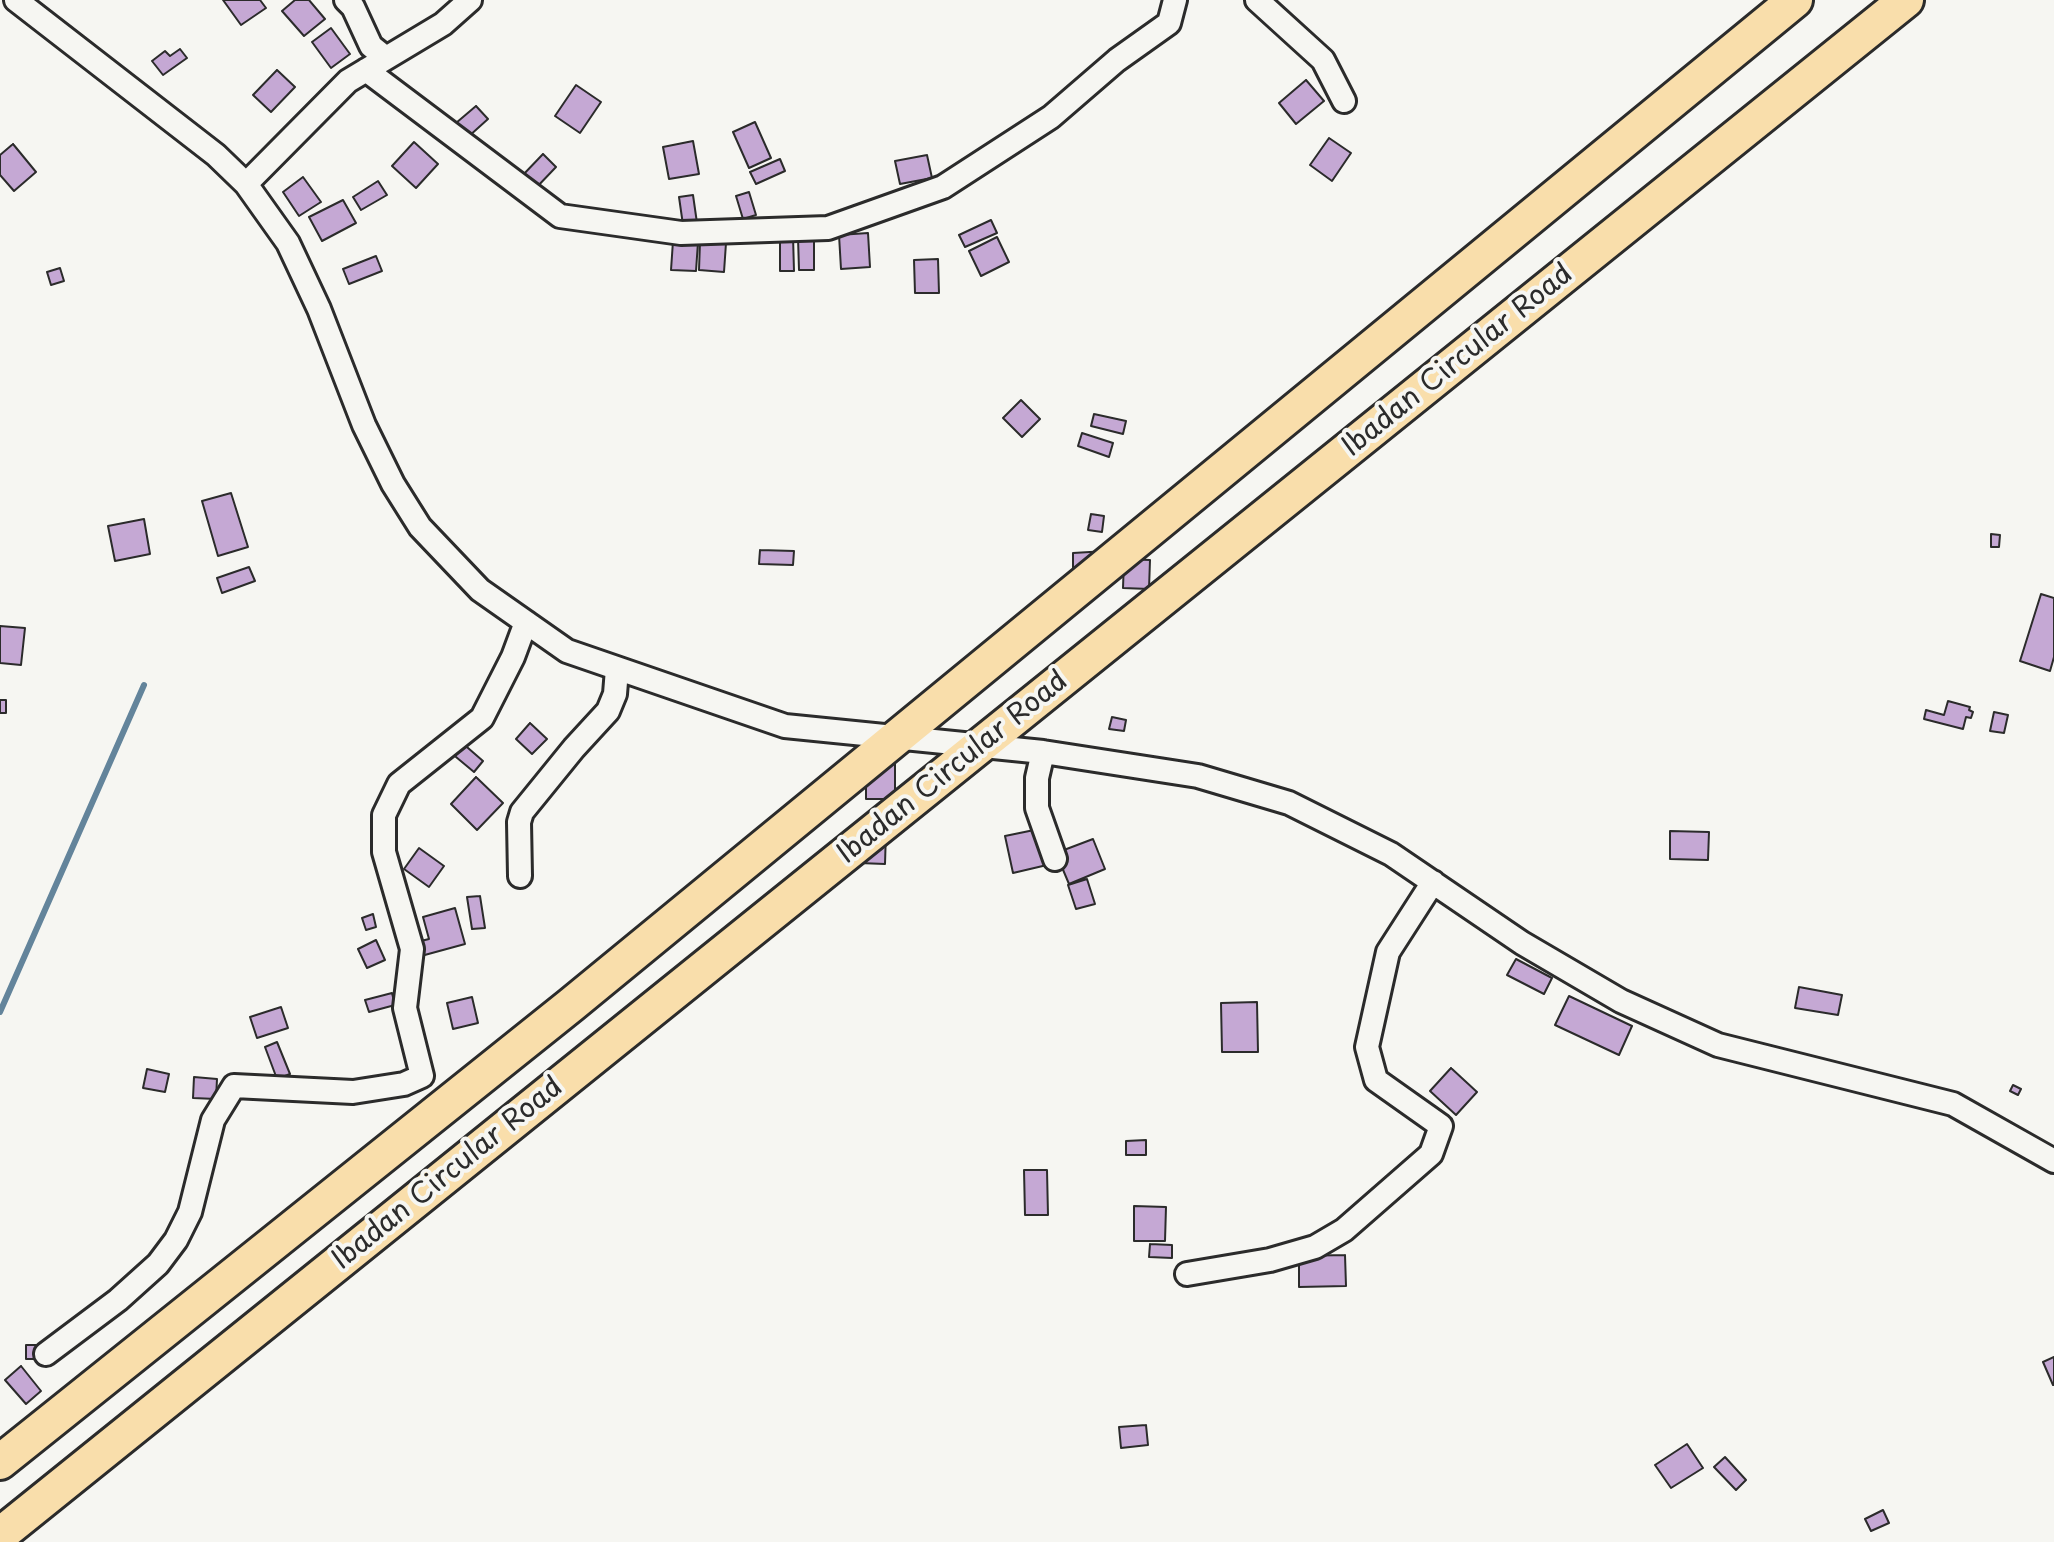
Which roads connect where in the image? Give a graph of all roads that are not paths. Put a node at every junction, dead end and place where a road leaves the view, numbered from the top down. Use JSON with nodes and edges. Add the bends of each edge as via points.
{"nodes":[{"id":1,"x":16,"y":0,"type":"edge"},
{"id":2,"x":346,"y":0,"type":"edge"},
{"id":3,"x":470,"y":0,"type":"edge"},
{"id":4,"x":1175,"y":0,"type":"edge"},
{"id":5,"x":1257,"y":0,"type":"edge"},
{"id":6,"x":1795,"y":0,"type":"edge"},
{"id":7,"x":1906,"y":0,"type":"edge"},
{"id":8,"x":386,"y":58,"type":"junction"},
{"id":9,"x":366,"y":70,"type":"junction"},
{"id":10,"x":1344,"y":101,"type":"dead end"},
{"id":11,"x":246,"y":184,"type":"junction"},
{"id":12,"x":526,"y":622,"type":"junction"},
{"id":13,"x":617,"y":669,"type":"junction"},
{"id":14,"x":1043,"y":752,"type":"junction"},
{"id":15,"x":1055,"y":859,"type":"dead end"},
{"id":16,"x":520,"y":876,"type":"dead end"},
{"id":17,"x":1433,"y":882,"type":"junction"},
{"id":18,"x":2054,"y":1161,"type":"edge"},
{"id":19,"x":1187,"y":1274,"type":"dead end"},
{"id":20,"x":46,"y":1354,"type":"dead end"},
{"id":21,"x":0,"y":1462,"type":"edge"},
{"id":22,"x":0,"y":1535,"type":"edge"}],
"edges":[{"from":1,"to":11,"type":"street"},
{"from":2,"to":8,"type":"street","via":[[371,46]]},
{"from":3,"to":8,"type":"street","via":[[443,24]]},
{"from":4,"to":9,"type":"street","via":[[1169,23],[1051,117],[943,187],[828,228],[681,233],[560,216]]},
{"from":5,"to":10,"type":"street","via":[[1323,60]]},
{"from":6,"to":21,"type":"highway","name":"Ibadan Circular Road","via":[[571,1005]]},
{"from":7,"to":22,"type":"highway","name":"Ibadan Circular Road"},
{"from":8,"to":9,"type":"street"},
{"from":9,"to":11,"type":"street","via":[[348,81]]},
{"from":11,"to":12,"type":"street","via":[[288,243],[364,425],[420,527],[480,590]]},
{"from":12,"to":13,"type":"street","via":[[567,651]]},
{"from":12,"to":20,"type":"street","via":[[482,718],[399,784],[384,815],[384,852],[412,949],[405,1008],[422,1076],[353,1092],[234,1086],[213,1120],[190,1212],[176,1240],[118,1300]]},
{"from":13,"to":14,"type":"street","via":[[785,726]]},
{"from":13,"to":16,"type":"street","via":[[608,711],[522,812]]},
{"from":14,"to":15,"type":"street","via":[[1037,808]]},
{"from":14,"to":17,"type":"street","via":[[1198,776],[1289,803],[1391,854]]},
{"from":17,"to":18,"type":"street","via":[[1621,1001],[1718,1045],[1953,1104]]},
{"from":17,"to":19,"type":"street","via":[[1388,952],[1367,1047],[1376,1080],[1441,1126],[1431,1154],[1344,1230],[1315,1247]]}]}
